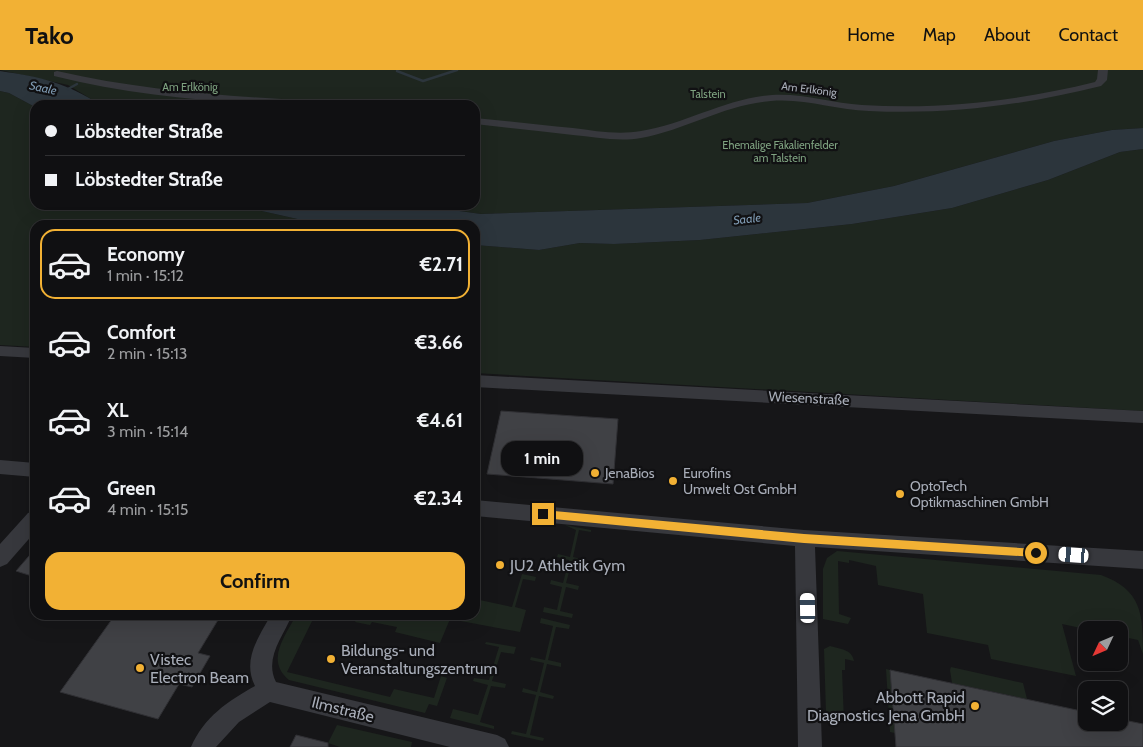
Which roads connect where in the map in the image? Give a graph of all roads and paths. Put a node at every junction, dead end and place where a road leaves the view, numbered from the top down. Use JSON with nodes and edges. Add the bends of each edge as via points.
{"nodes":[{"id":1,"x":1103,"y":70,"type":"edge"},
{"id":2,"x":57,"y":74,"type":"dead end"},
{"id":3,"x":249,"y":100,"type":"edge"},
{"id":4,"x":480,"y":122,"type":"edge"},
{"id":5,"x":0,"y":351,"type":"edge"},
{"id":6,"x":30,"y":353,"type":"edge"},
{"id":7,"x":480,"y":381,"type":"edge"},
{"id":8,"x":1143,"y":417,"type":"edge"},
{"id":9,"x":0,"y":467,"type":"edge"},
{"id":10,"x":30,"y":470,"type":"edge"},
{"id":11,"x":480,"y":508,"type":"edge"},
{"id":12,"x":30,"y":525,"type":"edge"},
{"id":13,"x":804,"y":538,"type":"junction"},
{"id":14,"x":0,"y":558,"type":"edge"},
{"id":15,"x":1143,"y":560,"type":"edge"},
{"id":16,"x":279,"y":620,"type":"edge"},
{"id":17,"x":269,"y":691,"type":"junction"},
{"id":18,"x":203,"y":747,"type":"edge"},
{"id":19,"x":497,"y":747,"type":"edge"},
{"id":20,"x":810,"y":747,"type":"edge"}],
"edges":[{"from":1,"to":4,"type":"street","name":"Am Erlkönig","via":[[1098,84],[977,108],[866,108],[769,98],[641,136],[624,138]]},
{"from":2,"to":3,"type":"street","via":[[199,97]]},
{"from":5,"to":6,"type":"street"},
{"from":7,"to":8,"type":"street","name":"Wiesenstraße"},
{"from":9,"to":10,"type":"street"},
{"from":11,"to":13,"type":"street"},
{"from":12,"to":14,"type":"street"},
{"from":13,"to":15,"type":"street"},
{"from":13,"to":20,"type":"street"},
{"from":16,"to":17,"type":"street","via":[[262,653],[260,673]]},
{"from":17,"to":18,"type":"street","via":[[231,711]]},
{"from":17,"to":19,"type":"street","name":"Ilmstraße"}]}
